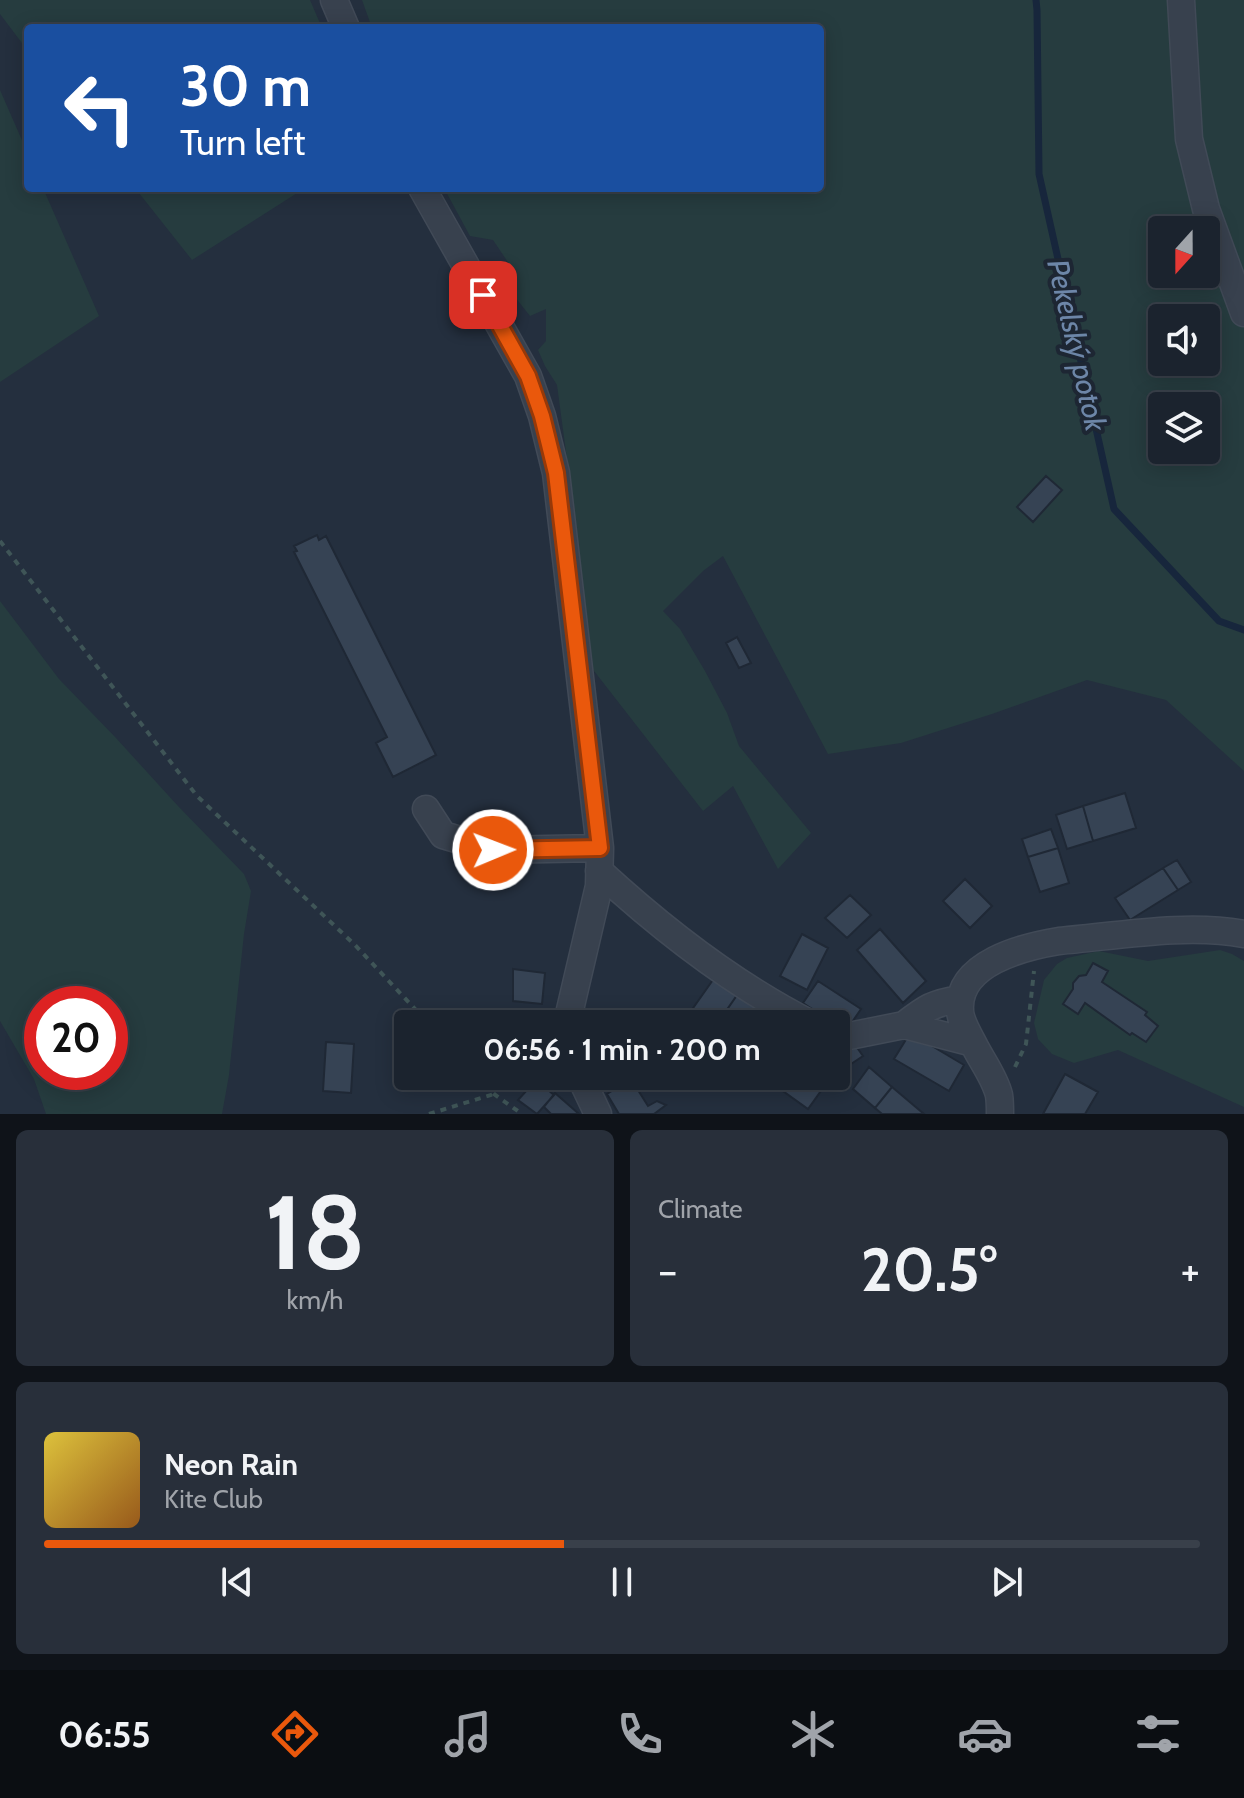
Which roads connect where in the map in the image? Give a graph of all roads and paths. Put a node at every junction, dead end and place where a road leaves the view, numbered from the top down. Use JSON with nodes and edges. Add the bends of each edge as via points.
{"nodes":[{"id":1,"x":334,"y":0,"type":"edge"},
{"id":2,"x":1181,"y":0,"type":"edge"},
{"id":3,"x":344,"y":24,"type":"edge"},
{"id":4,"x":424,"y":192,"type":"edge"},
{"id":5,"x":1244,"y":313,"type":"edge"},
{"id":6,"x":0,"y":541,"type":"edge"},
{"id":7,"x":426,"y":809,"type":"dead end"},
{"id":8,"x":600,"y":860,"type":"junction"},
{"id":9,"x":1244,"y":934,"type":"edge"},
{"id":10,"x":1038,"y":945,"type":"junction"},
{"id":11,"x":960,"y":999,"type":"junction"},
{"id":12,"x":416,"y":1010,"type":"edge"},
{"id":13,"x":570,"y":1010,"type":"edge"},
{"id":14,"x":788,"y":1010,"type":"edge"},
{"id":15,"x":904,"y":1025,"type":"junction"},
{"id":16,"x":850,"y":1036,"type":"edge"},
{"id":17,"x":973,"y":1043,"type":"junction"},
{"id":18,"x":490,"y":1090,"type":"edge"},
{"id":19,"x":587,"y":1090,"type":"edge"},
{"id":20,"x":494,"y":1094,"type":"junction"},
{"id":21,"x":1000,"y":1105,"type":"edge"},
{"id":22,"x":429,"y":1114,"type":"edge"},
{"id":23,"x":522,"y":1114,"type":"edge"},
{"id":24,"x":598,"y":1114,"type":"edge"}],
"edges":[{"from":1,"to":3,"type":"street"},
{"from":2,"to":5,"type":"street","via":[[1189,139],[1206,209]]},
{"from":4,"to":8,"type":"street","via":[[528,376],[542,416],[556,473]]},
{"from":6,"to":12,"type":"path","via":[[197,796]]},
{"from":7,"to":8,"type":"street","via":[[443,835],[493,850]]},
{"from":8,"to":13,"type":"street","via":[[599,886]]},
{"from":8,"to":14,"type":"street","via":[[642,911],[726,973]]},
{"from":9,"to":10,"type":"street","via":[[1194,929]]},
{"from":10,"to":11,"type":"street","via":[[994,960],[968,980]]},
{"from":10,"to":21,"type":"path","via":[[1026,1044]]},
{"from":11,"to":15,"type":"street","via":[[939,1002]]},
{"from":11,"to":17,"type":"street"},
{"from":15,"to":16,"type":"street"},
{"from":15,"to":17,"type":"street"},
{"from":17,"to":21,"type":"street"},
{"from":18,"to":20,"type":"path"},
{"from":19,"to":24,"type":"street"},
{"from":20,"to":22,"type":"path"},
{"from":20,"to":23,"type":"path"}]}
